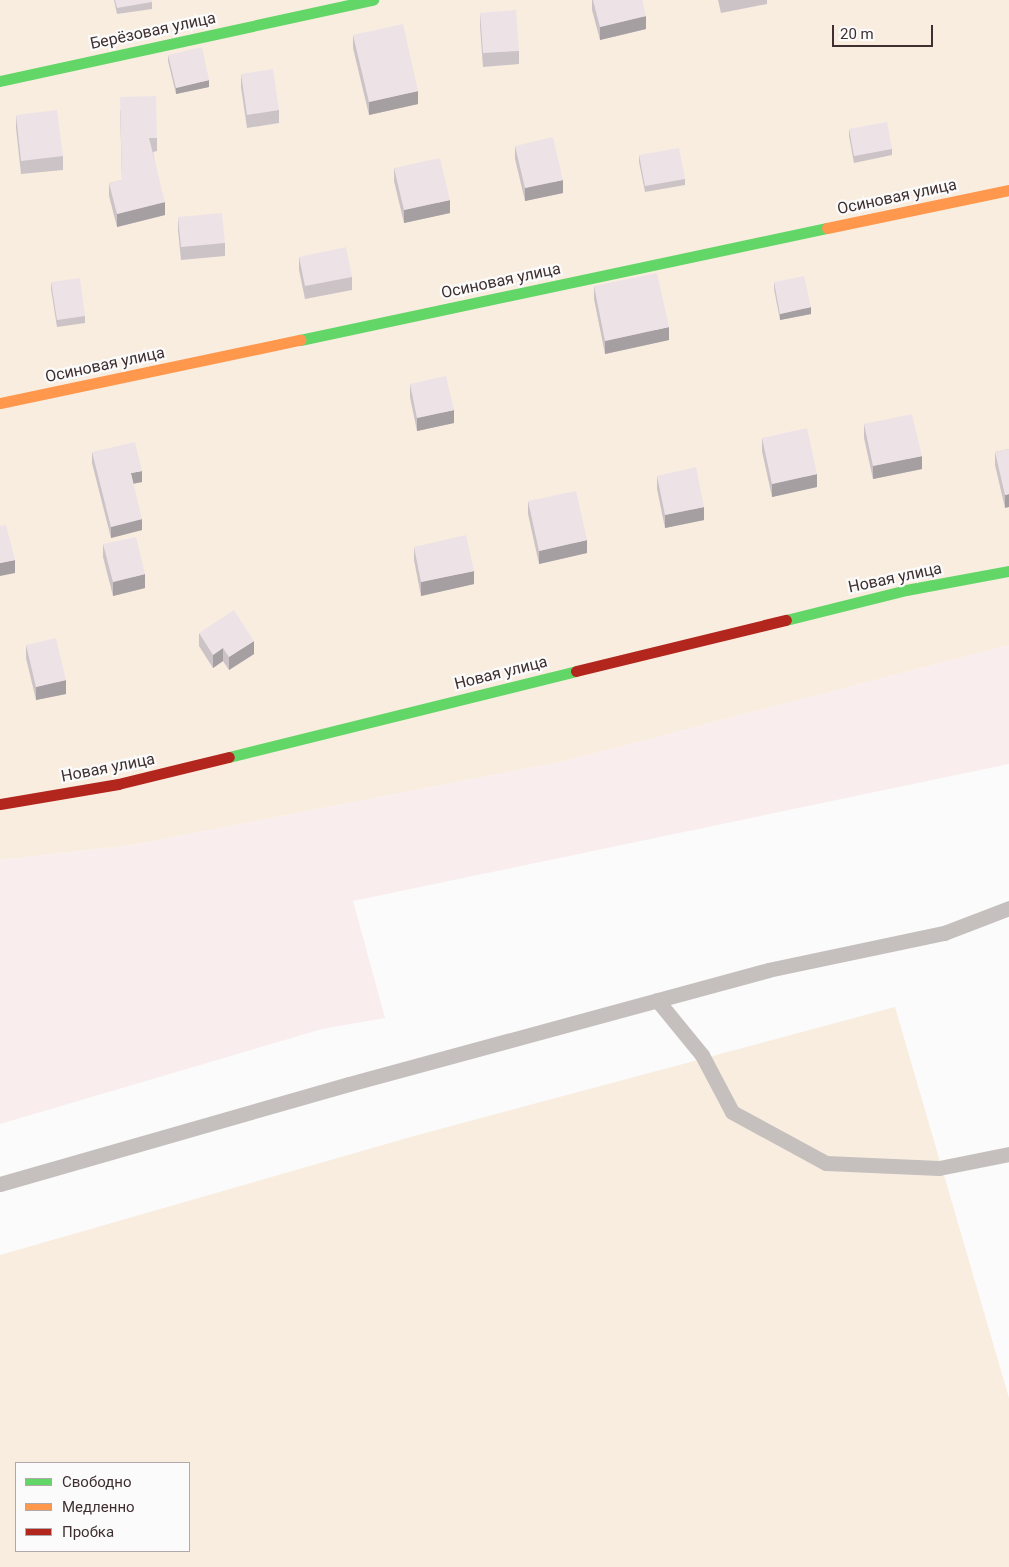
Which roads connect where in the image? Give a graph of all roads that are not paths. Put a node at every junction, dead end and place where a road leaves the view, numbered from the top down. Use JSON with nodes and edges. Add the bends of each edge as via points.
{"nodes":[{"id":1,"x":373,"y":0,"type":"edge"},
{"id":2,"x":0,"y":81,"type":"edge"},
{"id":3,"x":1009,"y":190,"type":"edge"},
{"id":4,"x":0,"y":403,"type":"edge"},
{"id":5,"x":1009,"y":571,"type":"edge"},
{"id":6,"x":0,"y":804,"type":"edge"},
{"id":7,"x":1009,"y":908,"type":"edge"},
{"id":8,"x":657,"y":1000,"type":"junction"},
{"id":9,"x":1009,"y":1154,"type":"edge"},
{"id":10,"x":0,"y":1184,"type":"edge"}],
"edges":[{"from":1,"to":2,"type":"street","name":"Берёзовая улица"},
{"from":3,"to":4,"type":"street","name":"Осиновая улица"},
{"from":5,"to":6,"type":"street","name":"Новая улица","via":[[906,590],[118,784]]},
{"from":7,"to":8,"type":"lane","via":[[944,932],[768,970]]},
{"from":8,"to":9,"type":"lane","via":[[702,1055],[732,1112],[826,1163],[939,1168]]},
{"from":8,"to":10,"type":"lane"}]}
